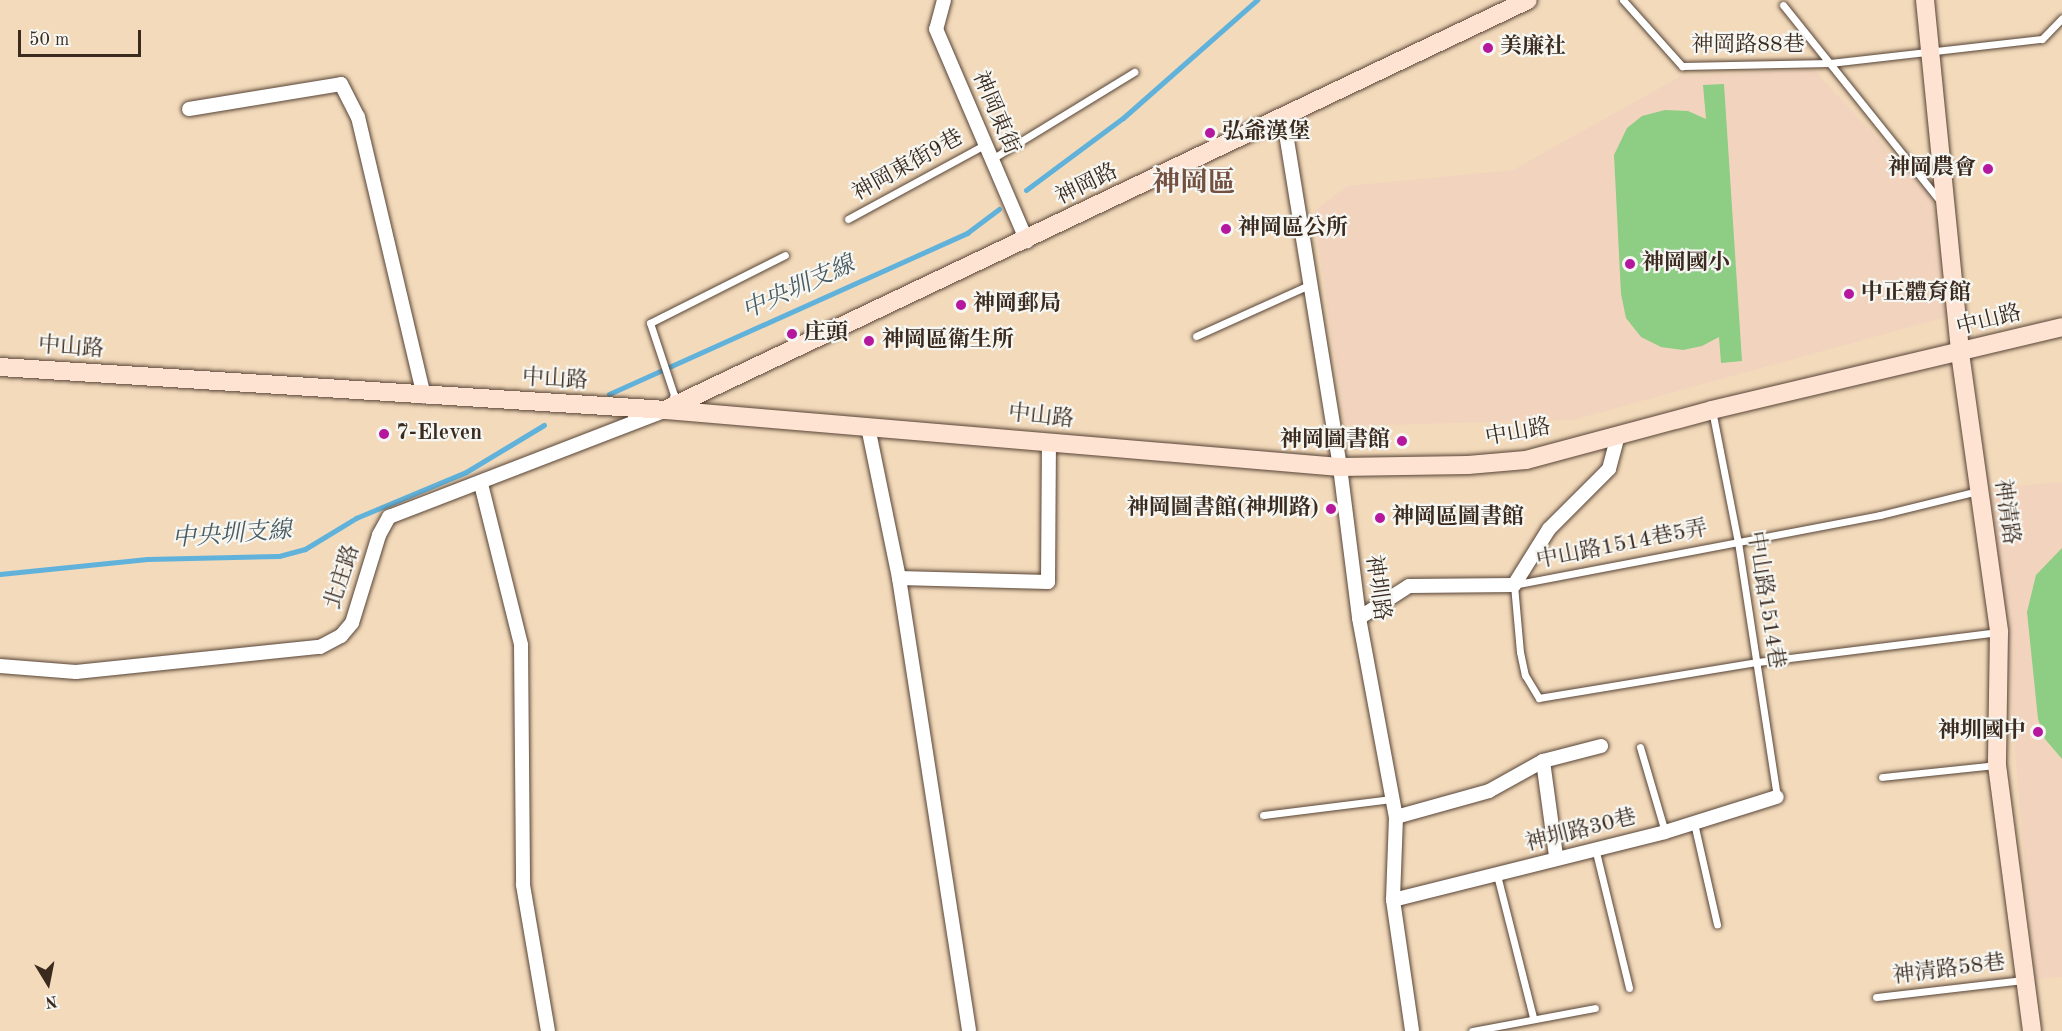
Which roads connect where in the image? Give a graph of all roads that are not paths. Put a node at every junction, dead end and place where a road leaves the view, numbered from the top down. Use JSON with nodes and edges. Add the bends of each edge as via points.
{"nodes":[{"id":1,"x":944,"y":0,"type":"edge"},
{"id":2,"x":1528,"y":0,"type":"edge"},
{"id":3,"x":1623,"y":0,"type":"edge"},
{"id":4,"x":1925,"y":0,"type":"edge"},
{"id":5,"x":1783,"y":5,"type":"dead end"},
{"id":6,"x":2062,"y":18,"type":"edge"},
{"id":7,"x":1931,"y":52,"type":"junction"},
{"id":8,"x":1830,"y":63,"type":"junction"},
{"id":9,"x":1134,"y":72,"type":"dead end"},
{"id":10,"x":189,"y":109,"type":"dead end"},
{"id":11,"x":1283,"y":116,"type":"junction"},
{"id":12,"x":986,"y":144,"type":"junction"},
{"id":13,"x":992,"y":159,"type":"junction"},
{"id":14,"x":1945,"y":207,"type":"junction"},
{"id":15,"x":848,"y":219,"type":"dead end"},
{"id":16,"x":1027,"y":241,"type":"junction"},
{"id":17,"x":785,"y":255,"type":"dead end"},
{"id":18,"x":1311,"y":284,"type":"junction"},
{"id":19,"x":2062,"y":327,"type":"edge"},
{"id":20,"x":1196,"y":336,"type":"dead end"},
{"id":21,"x":1960,"y":353,"type":"junction"},
{"id":22,"x":0,"y":367,"type":"edge"},
{"id":23,"x":424,"y":396,"type":"junction"},
{"id":24,"x":666,"y":410,"type":"junction"},
{"id":25,"x":1712,"y":410,"type":"junction"},
{"id":26,"x":868,"y":427,"type":"junction"},
{"id":27,"x":1618,"y":435,"type":"junction"},
{"id":28,"x":1049,"y":443,"type":"junction"},
{"id":29,"x":1340,"y":467,"type":"junction"},
{"id":30,"x":481,"y":484,"type":"junction"},
{"id":31,"x":1978,"y":491,"type":"junction"},
{"id":32,"x":1738,"y":542,"type":"junction"},
{"id":33,"x":898,"y":578,"type":"junction"},
{"id":34,"x":1514,"y":585,"type":"junction"},
{"id":35,"x":1359,"y":618,"type":"junction"},
{"id":36,"x":1999,"y":632,"type":"junction"},
{"id":37,"x":1757,"y":662,"type":"junction"},
{"id":38,"x":0,"y":666,"type":"edge"},
{"id":39,"x":1601,"y":746,"type":"dead end"},
{"id":40,"x":1640,"y":747,"type":"dead end"},
{"id":41,"x":1544,"y":761,"type":"junction"},
{"id":42,"x":1997,"y":765,"type":"junction"},
{"id":43,"x":1882,"y":777,"type":"dead end"},
{"id":44,"x":1777,"y":797,"type":"joint"},
{"id":45,"x":1392,"y":799,"type":"junction"},
{"id":46,"x":1263,"y":815,"type":"dead end"},
{"id":47,"x":1395,"y":817,"type":"junction"},
{"id":48,"x":1694,"y":823,"type":"junction"},
{"id":49,"x":1665,"y":832,"type":"junction"},
{"id":50,"x":1595,"y":848,"type":"junction"},
{"id":51,"x":1556,"y":856,"type":"junction"},
{"id":52,"x":1497,"y":875,"type":"junction"},
{"id":53,"x":1393,"y":900,"type":"junction"},
{"id":54,"x":1717,"y":924,"type":"dead end"},
{"id":55,"x":2027,"y":979,"type":"junction"},
{"id":56,"x":1629,"y":988,"type":"dead end"},
{"id":57,"x":1876,"y":997,"type":"dead end"},
{"id":58,"x":1595,"y":1008,"type":"dead end"},
{"id":59,"x":1533,"y":1017,"type":"junction"},
{"id":60,"x":548,"y":1031,"type":"edge"},
{"id":61,"x":969,"y":1031,"type":"edge"},
{"id":62,"x":1412,"y":1031,"type":"edge"},
{"id":63,"x":1472,"y":1031,"type":"edge"},
{"id":64,"x":2032,"y":1031,"type":"edge"}],
"edges":[{"from":1,"to":12,"type":"street","name":"神岡東街","via":[[936,29]]},
{"from":2,"to":11,"type":"street","name":"神岡路"},
{"from":3,"to":8,"type":"lane","name":"神岡路88巷","via":[[1682,66]]},
{"from":4,"to":7,"type":"street","name":"神清路"},
{"from":5,"to":8,"type":"lane"},
{"from":6,"to":7,"type":"lane","name":"神岡路88巷","via":[[2042,39]]},
{"from":7,"to":8,"type":"lane","name":"神岡路88巷"},
{"from":7,"to":14,"type":"street","name":"神清路"},
{"from":8,"to":14,"type":"lane"},
{"from":9,"to":13,"type":"lane"},
{"from":10,"to":23,"type":"street","via":[[342,84],[358,117]]},
{"from":11,"to":16,"type":"street","name":"神岡路"},
{"from":11,"to":18,"type":"street","name":"神圳路"},
{"from":12,"to":13,"type":"street","name":"神岡東街"},
{"from":12,"to":15,"type":"lane","name":"神岡東街9巷"},
{"from":13,"to":16,"type":"street","name":"神岡東街"},
{"from":14,"to":21,"type":"street","name":"神清路"},
{"from":16,"to":24,"type":"street","name":"神岡路"},
{"from":17,"to":24,"type":"lane","via":[[650,323],[674,395]]},
{"from":18,"to":20,"type":"lane"},
{"from":18,"to":29,"type":"street","name":"神圳路"},
{"from":19,"to":21,"type":"street","name":"中山路"},
{"from":21,"to":25,"type":"street","name":"中山路"},
{"from":21,"to":31,"type":"street","name":"神清路"},
{"from":22,"to":23,"type":"street","name":"中山路"},
{"from":23,"to":24,"type":"street","name":"中山路"},
{"from":24,"to":26,"type":"street","name":"中山路"},
{"from":24,"to":30,"type":"street","name":"北庄路"},
{"from":25,"to":27,"type":"street","name":"中山路"},
{"from":25,"to":32,"type":"lane","name":"中山路1514巷"},
{"from":26,"to":28,"type":"street","name":"中山路"},
{"from":26,"to":33,"type":"street"},
{"from":27,"to":29,"type":"street","name":"中山路","via":[[1526,460]]},
{"from":27,"to":34,"type":"street","via":[[1609,469],[1549,529]]},
{"from":28,"to":29,"type":"street","name":"中山路"},
{"from":28,"to":33,"type":"street","via":[[1048,582]]},
{"from":29,"to":35,"type":"street","name":"神圳路"},
{"from":30,"to":38,"type":"street","name":"北庄路","via":[[389,518],[379,535],[352,623],[341,636],[320,647],[76,672]]},
{"from":30,"to":60,"type":"street","via":[[521,645],[523,885]]},
{"from":31,"to":32,"type":"lane","name":"中山路1514巷5弄","via":[[1880,515]]},
{"from":31,"to":36,"type":"street","name":"神清路"},
{"from":32,"to":34,"type":"lane","name":"中山路1514巷5弄"},
{"from":32,"to":37,"type":"lane","name":"中山路1514巷"},
{"from":33,"to":61,"type":"street"},
{"from":34,"to":35,"type":"street","via":[[1409,586]]},
{"from":34,"to":37,"type":"lane","via":[[1525,675],[1539,698]]},
{"from":35,"to":45,"type":"street","name":"神圳路"},
{"from":36,"to":37,"type":"lane"},
{"from":36,"to":42,"type":"street","name":"神清路"},
{"from":37,"to":44,"type":"lane","name":"中山路1514巷"},
{"from":39,"to":41,"type":"street"},
{"from":40,"to":49,"type":"lane"},
{"from":41,"to":47,"type":"street","via":[[1489,791]]},
{"from":41,"to":51,"type":"street"},
{"from":42,"to":43,"type":"lane"},
{"from":42,"to":55,"type":"street","name":"神清路"},
{"from":44,"to":48,"type":"street","name":"神圳路30巷"},
{"from":45,"to":46,"type":"lane"},
{"from":45,"to":47,"type":"street","name":"神圳路"},
{"from":47,"to":53,"type":"street","name":"神圳路"},
{"from":48,"to":49,"type":"street","name":"神圳路30巷"},
{"from":48,"to":54,"type":"lane"},
{"from":49,"to":50,"type":"street","name":"神圳路30巷"},
{"from":50,"to":51,"type":"street","name":"神圳路30巷"},
{"from":50,"to":56,"type":"lane"},
{"from":51,"to":52,"type":"street","name":"神圳路30巷"},
{"from":52,"to":53,"type":"street","name":"神圳路30巷"},
{"from":52,"to":59,"type":"lane"},
{"from":53,"to":62,"type":"street","name":"神圳路"},
{"from":55,"to":57,"type":"lane","name":"神清路58巷"},
{"from":55,"to":64,"type":"street","name":"神清路"},
{"from":58,"to":59,"type":"lane"},
{"from":59,"to":63,"type":"lane"}]}
